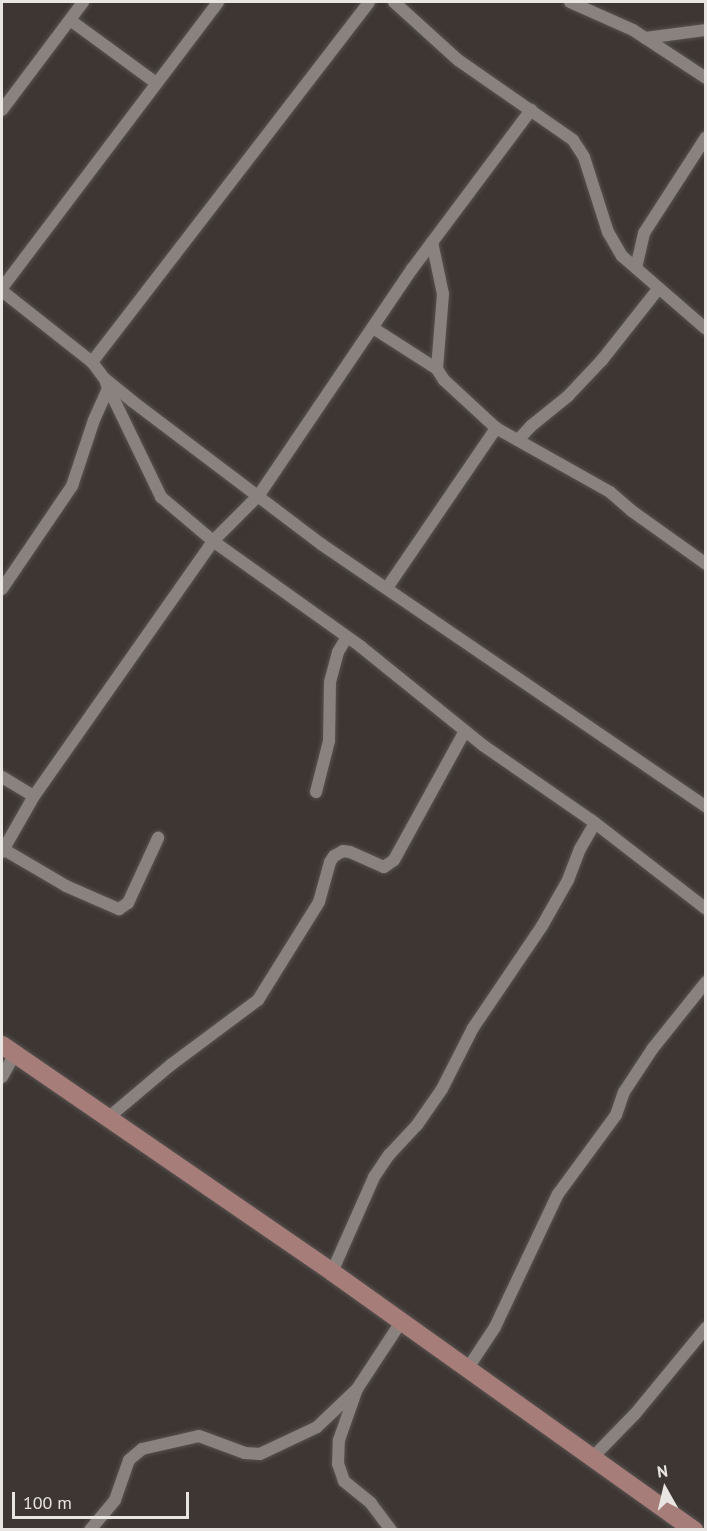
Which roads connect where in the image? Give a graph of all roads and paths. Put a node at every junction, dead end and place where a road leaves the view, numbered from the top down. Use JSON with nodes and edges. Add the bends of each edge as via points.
{"nodes":[{"id":1,"x":84,"y":2,"type":"edge"},
{"id":2,"x":218,"y":2,"type":"edge"},
{"id":3,"x":369,"y":2,"type":"edge"},
{"id":4,"x":394,"y":2,"type":"edge"},
{"id":5,"x":570,"y":2,"type":"edge"},
{"id":6,"x":70,"y":20,"type":"junction"},
{"id":7,"x":705,"y":30,"type":"edge"},
{"id":8,"x":645,"y":38,"type":"junction"},
{"id":9,"x":705,"y":78,"type":"edge"},
{"id":10,"x":156,"y":83,"type":"junction"},
{"id":11,"x":2,"y":110,"type":"edge"},
{"id":12,"x":531,"y":110,"type":"junction"},
{"id":13,"x":705,"y":136,"type":"edge"},
{"id":14,"x":432,"y":242,"type":"junction"},
{"id":15,"x":636,"y":268,"type":"junction"},
{"id":16,"x":2,"y":289,"type":"edge"},
{"id":17,"x":658,"y":289,"type":"junction"},
{"id":18,"x":373,"y":328,"type":"junction"},
{"id":19,"x":705,"y":329,"type":"edge"},
{"id":20,"x":92,"y":362,"type":"junction"},
{"id":21,"x":437,"y":369,"type":"junction"},
{"id":22,"x":106,"y":384,"type":"junction"},
{"id":23,"x":496,"y":428,"type":"junction"},
{"id":24,"x":518,"y":440,"type":"junction"},
{"id":25,"x":259,"y":495,"type":"junction"},
{"id":26,"x":213,"y":541,"type":"junction"},
{"id":27,"x":705,"y":564,"type":"edge"},
{"id":28,"x":387,"y":588,"type":"junction"},
{"id":29,"x":2,"y":589,"type":"edge"},
{"id":30,"x":347,"y":638,"type":"junction"},
{"id":31,"x":465,"y":731,"type":"junction"},
{"id":32,"x":2,"y":777,"type":"edge"},
{"id":33,"x":316,"y":792,"type":"dead end"},
{"id":34,"x":34,"y":796,"type":"junction"},
{"id":35,"x":705,"y":807,"type":"edge"},
{"id":36,"x":595,"y":823,"type":"junction"},
{"id":37,"x":158,"y":838,"type":"dead end"},
{"id":38,"x":2,"y":850,"type":"edge"},
{"id":39,"x":705,"y":909,"type":"edge"},
{"id":40,"x":705,"y":982,"type":"edge"},
{"id":41,"x":8,"y":1049,"type":"edge"},
{"id":42,"x":2,"y":1077,"type":"edge"},
{"id":43,"x":109,"y":1117,"type":"junction"},
{"id":44,"x":332,"y":1272,"type":"junction"},
{"id":45,"x":400,"y":1323,"type":"junction"},
{"id":46,"x":705,"y":1328,"type":"edge"},
{"id":47,"x":468,"y":1368,"type":"junction"},
{"id":48,"x":357,"y":1389,"type":"junction"},
{"id":49,"x":593,"y":1457,"type":"junction"},
{"id":50,"x":90,"y":1530,"type":"edge"},
{"id":51,"x":391,"y":1530,"type":"edge"},
{"id":52,"x":694,"y":1530,"type":"edge"}],
"edges":[{"from":1,"to":6,"type":"street"},
{"from":2,"to":10,"type":"street"},
{"from":3,"to":20,"type":"street"},
{"from":4,"to":12,"type":"street","via":[[458,60]]},
{"from":5,"to":8,"type":"street"},
{"from":6,"to":10,"type":"street"},
{"from":6,"to":11,"type":"street"},
{"from":7,"to":8,"type":"street"},
{"from":8,"to":9,"type":"street"},
{"from":10,"to":16,"type":"street"},
{"from":12,"to":14,"type":"street"},
{"from":12,"to":15,"type":"street","via":[[579,146],[608,232],[622,256]]},
{"from":13,"to":15,"type":"street","via":[[644,233]]},
{"from":14,"to":18,"type":"street"},
{"from":14,"to":21,"type":"street","via":[[443,294]]},
{"from":15,"to":17,"type":"street"},
{"from":16,"to":20,"type":"street"},
{"from":17,"to":19,"type":"street"},
{"from":17,"to":24,"type":"street","via":[[602,360]]},
{"from":18,"to":21,"type":"street"},
{"from":18,"to":25,"type":"street"},
{"from":20,"to":22,"type":"street"},
{"from":21,"to":23,"type":"street"},
{"from":22,"to":25,"type":"street"},
{"from":22,"to":26,"type":"street","via":[[161,497]]},
{"from":22,"to":29,"type":"street","via":[[72,486]]},
{"from":23,"to":24,"type":"street"},
{"from":23,"to":28,"type":"street"},
{"from":24,"to":27,"type":"street","via":[[610,492]]},
{"from":25,"to":26,"type":"street"},
{"from":25,"to":28,"type":"street"},
{"from":26,"to":30,"type":"street"},
{"from":26,"to":34,"type":"street"},
{"from":28,"to":35,"type":"street"},
{"from":30,"to":31,"type":"street"},
{"from":30,"to":33,"type":"street","via":[[338,652],[330,682],[329,741]]},
{"from":31,"to":36,"type":"street"},
{"from":31,"to":43,"type":"street","via":[[394,860],[384,867],[350,852],[334,856],[319,902],[258,1000]]},
{"from":32,"to":34,"type":"street"},
{"from":34,"to":38,"type":"street"},
{"from":36,"to":39,"type":"street"},
{"from":36,"to":44,"type":"street","via":[[542,926],[473,1028],[442,1089],[374,1177]]},
{"from":37,"to":38,"type":"street","via":[[128,903],[119,909],[66,886]]},
{"from":40,"to":47,"type":"street","via":[[653,1048],[624,1092],[616,1115],[558,1194],[495,1327]]},
{"from":41,"to":42,"type":"street"},
{"from":41,"to":43,"type":"street"},
{"from":43,"to":44,"type":"street"},
{"from":44,"to":45,"type":"street"},
{"from":45,"to":47,"type":"street"},
{"from":45,"to":48,"type":"street"},
{"from":46,"to":49,"type":"street","via":[[635,1414]]},
{"from":47,"to":49,"type":"street"},
{"from":48,"to":50,"type":"street","via":[[317,1427],[260,1454],[245,1453],[199,1436],[141,1449],[129,1460],[114,1500]]},
{"from":48,"to":51,"type":"street","via":[[339,1440],[338,1464],[344,1481],[371,1503]]},
{"from":49,"to":52,"type":"street"}]}
